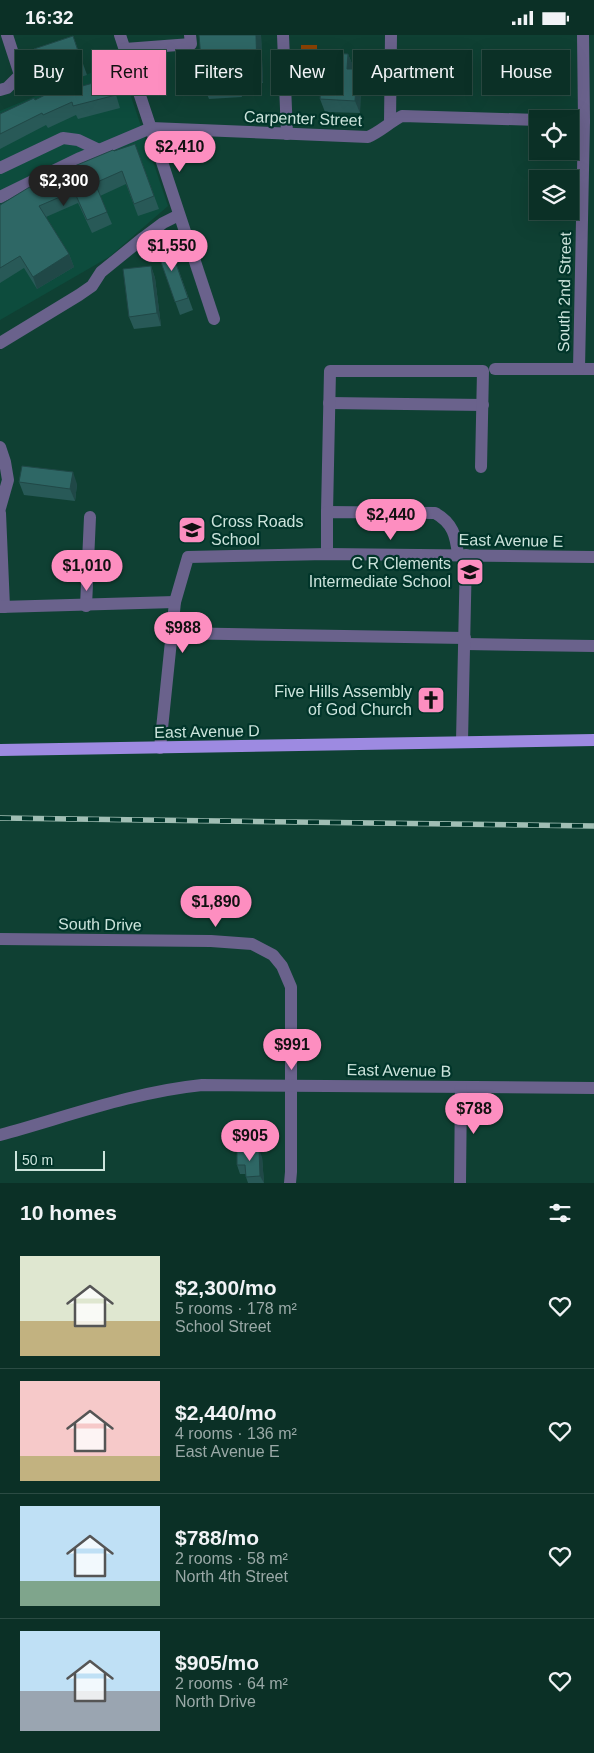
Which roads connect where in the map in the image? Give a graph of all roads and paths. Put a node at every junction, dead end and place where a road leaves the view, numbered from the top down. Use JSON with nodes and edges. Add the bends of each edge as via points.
{"nodes":[{"id":1,"x":7,"y":35,"type":"edge"},
{"id":2,"x":120,"y":35,"type":"edge"},
{"id":3,"x":283,"y":35,"type":"edge"},
{"id":4,"x":391,"y":35,"type":"edge"},
{"id":5,"x":583,"y":35,"type":"edge"},
{"id":6,"x":191,"y":39,"type":"edge"},
{"id":7,"x":125,"y":49,"type":"junction"},
{"id":8,"x":0,"y":90,"type":"edge"},
{"id":9,"x":529,"y":120,"type":"edge"},
{"id":10,"x":579,"y":121,"type":"edge"},
{"id":11,"x":584,"y":121,"type":"junction"},
{"id":12,"x":390,"y":122,"type":"junction"},
{"id":13,"x":151,"y":129,"type":"junction"},
{"id":14,"x":287,"y":134,"type":"junction"},
{"id":15,"x":99,"y":150,"type":"junction"},
{"id":16,"x":0,"y":168,"type":"edge"},
{"id":17,"x":0,"y":197,"type":"edge"},
{"id":18,"x":179,"y":215,"type":"junction"},
{"id":19,"x":214,"y":319,"type":"dead end"},
{"id":20,"x":0,"y":343,"type":"edge"},
{"id":21,"x":495,"y":369,"type":"dead end"},
{"id":22,"x":579,"y":369,"type":"junction"},
{"id":23,"x":594,"y":369,"type":"edge"},
{"id":24,"x":329,"y":403,"type":"junction"},
{"id":25,"x":482,"y":405,"type":"junction"},
{"id":26,"x":0,"y":447,"type":"edge"},
{"id":27,"x":481,"y":467,"type":"dead end"},
{"id":28,"x":0,"y":508,"type":"edge"},
{"id":29,"x":327,"y":512,"type":"junction"},
{"id":30,"x":0,"y":513,"type":"edge"},
{"id":31,"x":90,"y":517,"type":"dead end"},
{"id":32,"x":327,"y":554,"type":"junction"},
{"id":33,"x":462,"y":555,"type":"junction"},
{"id":34,"x":594,"y":557,"type":"edge"},
{"id":35,"x":175,"y":603,"type":"junction"},
{"id":36,"x":86,"y":606,"type":"junction"},
{"id":37,"x":2,"y":607,"type":"edge"},
{"id":38,"x":172,"y":633,"type":"junction"},
{"id":39,"x":464,"y":641,"type":"junction"},
{"id":40,"x":594,"y":646,"type":"edge"},
{"id":41,"x":594,"y":740,"type":"edge"},
{"id":42,"x":462,"y":741,"type":"junction"},
{"id":43,"x":160,"y":748,"type":"junction"},
{"id":44,"x":0,"y":750,"type":"edge"},
{"id":45,"x":0,"y":939,"type":"edge"},
{"id":46,"x":292,"y":1084,"type":"junction"},
{"id":47,"x":461,"y":1087,"type":"junction"},
{"id":48,"x":594,"y":1088,"type":"edge"},
{"id":49,"x":0,"y":1135,"type":"edge"},
{"id":50,"x":290,"y":1183,"type":"edge"},
{"id":51,"x":460,"y":1183,"type":"edge"}],
"edges":[{"from":1,"to":8,"type":"street","via":[[20,75]]},
{"from":2,"to":7,"type":"street"},
{"from":3,"to":14,"type":"street"},
{"from":4,"to":12,"type":"street"},
{"from":5,"to":11,"type":"street","name":"South 2nd Street"},
{"from":6,"to":7,"type":"street"},
{"from":7,"to":13,"type":"street"},
{"from":9,"to":12,"type":"street","name":"Carpenter Street","via":[[402,116]]},
{"from":10,"to":11,"type":"street"},
{"from":11,"to":22,"type":"street","name":"South 2nd Street"},
{"from":12,"to":14,"type":"street","name":"Carpenter Street","via":[[368,137]]},
{"from":13,"to":14,"type":"street","name":"Carpenter Street"},
{"from":13,"to":15,"type":"street"},
{"from":13,"to":18,"type":"street"},
{"from":15,"to":16,"type":"street","via":[[78,140],[63,139]]},
{"from":15,"to":17,"type":"street"},
{"from":18,"to":19,"type":"street"},
{"from":18,"to":20,"type":"street","via":[[163,223],[101,272],[92,286]]},
{"from":21,"to":22,"type":"street"},
{"from":22,"to":23,"type":"street"},
{"from":24,"to":25,"type":"street"},
{"from":24,"to":25,"type":"street","via":[[330,371],[483,371]]},
{"from":24,"to":29,"type":"street"},
{"from":25,"to":27,"type":"street"},
{"from":26,"to":28,"type":"street","via":[[8,480]]},
{"from":29,"to":32,"type":"street"},
{"from":29,"to":33,"type":"street","via":[[435,513],[443,517],[453,530]]},
{"from":30,"to":37,"type":"street"},
{"from":31,"to":36,"type":"street"},
{"from":32,"to":33,"type":"street","name":"East Avenue E"},
{"from":32,"to":35,"type":"street","name":"East Avenue E","via":[[188,557]]},
{"from":33,"to":34,"type":"street","name":"East Avenue E"},
{"from":33,"to":39,"type":"street"},
{"from":35,"to":36,"type":"street"},
{"from":35,"to":38,"type":"street"},
{"from":36,"to":37,"type":"street"},
{"from":38,"to":39,"type":"street"},
{"from":38,"to":43,"type":"street"},
{"from":39,"to":40,"type":"street"},
{"from":39,"to":42,"type":"street"},
{"from":41,"to":42,"type":"main road","name":"East Avenue D"},
{"from":42,"to":43,"type":"main road","name":"East Avenue D"},
{"from":43,"to":44,"type":"main road","name":"East Avenue D"},
{"from":45,"to":46,"type":"street","name":"South Drive","via":[[252,944],[273,955],[291,987]]},
{"from":46,"to":47,"type":"street","name":"East Avenue B"},
{"from":46,"to":49,"type":"street","name":"East Avenue B","via":[[182,1087],[141,1095]]},
{"from":46,"to":50,"type":"street","name":"South Drive"},
{"from":47,"to":48,"type":"street","name":"East Avenue B"},
{"from":47,"to":51,"type":"street"}]}
